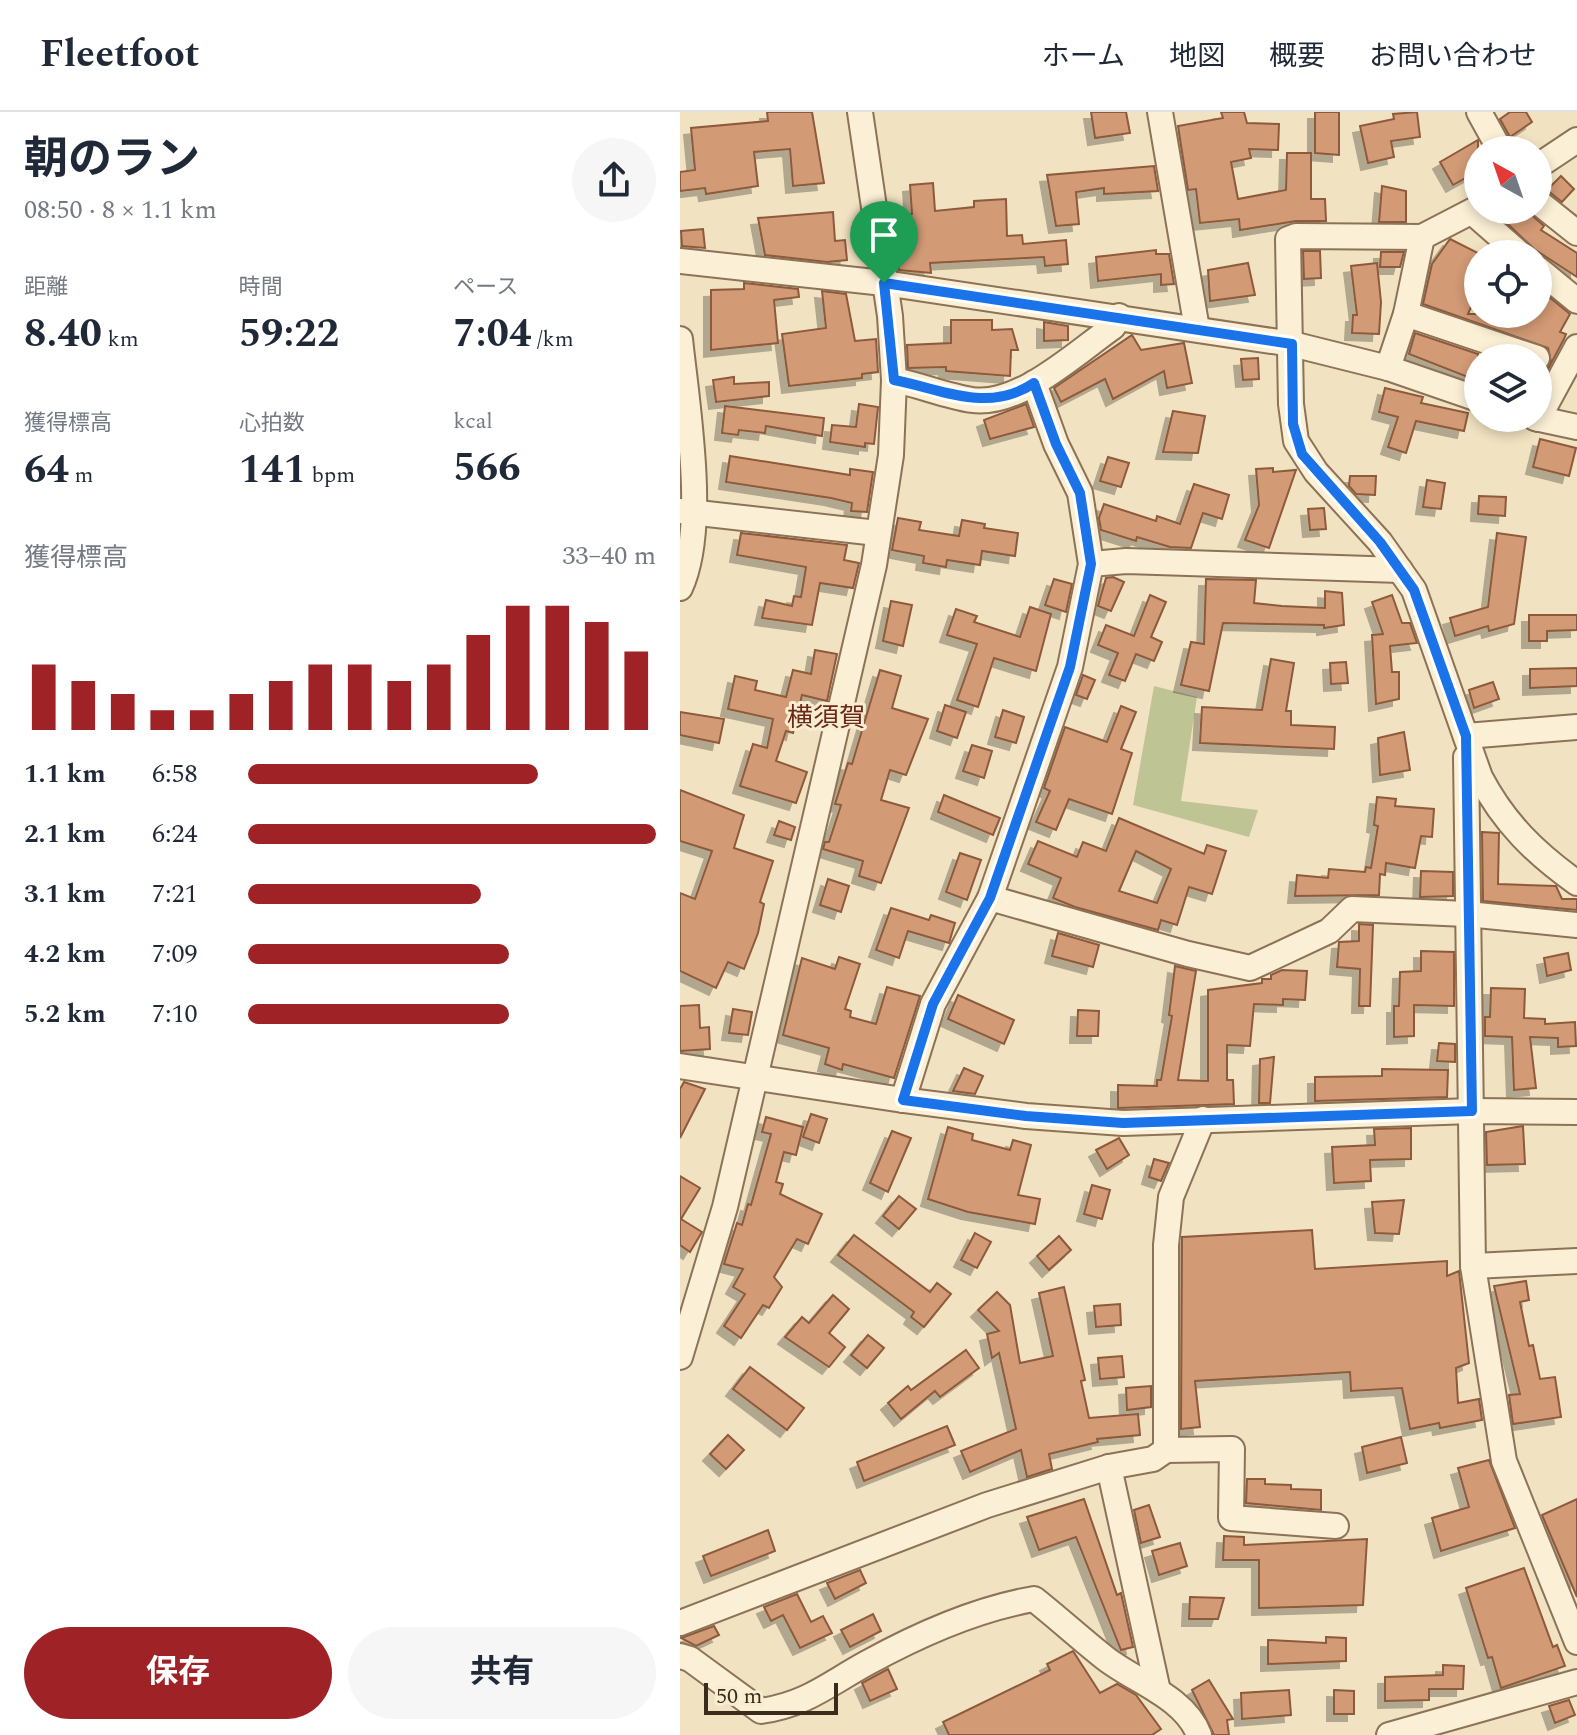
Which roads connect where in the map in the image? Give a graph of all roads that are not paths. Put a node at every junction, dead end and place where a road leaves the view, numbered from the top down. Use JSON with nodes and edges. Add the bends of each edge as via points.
{"nodes":[{"id":1,"x":860,"y":112,"type":"edge"},
{"id":2,"x":1160,"y":112,"type":"edge"},
{"id":3,"x":1479,"y":112,"type":"edge"},
{"id":4,"x":1492,"y":136,"type":"edge"},
{"id":5,"x":1577,"y":140,"type":"edge"},
{"id":6,"x":1552,"y":157,"type":"edge"},
{"id":7,"x":1552,"y":213,"type":"edge"},
{"id":8,"x":1464,"y":216,"type":"edge"},
{"id":9,"x":1489,"y":224,"type":"edge"},
{"id":10,"x":1577,"y":233,"type":"edge"},
{"id":11,"x":1422,"y":237,"type":"junction"},
{"id":12,"x":1506,"y":240,"type":"edge"},
{"id":13,"x":680,"y":261,"type":"edge"},
{"id":14,"x":1552,"y":280,"type":"edge"},
{"id":15,"x":884,"y":283,"type":"junction"},
{"id":16,"x":1577,"y":301,"type":"edge"},
{"id":17,"x":1406,"y":314,"type":"junction"},
{"id":18,"x":1119,"y":316,"type":"junction"},
{"id":19,"x":1197,"y":329,"type":"junction"},
{"id":20,"x":680,"y":339,"type":"edge"},
{"id":21,"x":1292,"y":344,"type":"junction"},
{"id":22,"x":1496,"y":344,"type":"edge"},
{"id":23,"x":1572,"y":358,"type":"edge"},
{"id":24,"x":1388,"y":368,"type":"junction"},
{"id":25,"x":894,"y":380,"type":"junction"},
{"id":26,"x":1034,"y":383,"type":"junction"},
{"id":27,"x":1552,"y":392,"type":"edge"},
{"id":28,"x":1464,"y":394,"type":"edge"},
{"id":29,"x":1552,"y":421,"type":"edge"},
{"id":30,"x":1577,"y":427,"type":"edge"},
{"id":31,"x":686,"y":511,"type":"edge"},
{"id":32,"x":877,"y":533,"type":"junction"},
{"id":33,"x":1091,"y":564,"type":"junction"},
{"id":34,"x":1400,"y":570,"type":"junction"},
{"id":35,"x":680,"y":588,"type":"edge"},
{"id":36,"x":1577,"y":727,"type":"edge"},
{"id":37,"x":1466,"y":736,"type":"junction"},
{"id":38,"x":1577,"y":883,"type":"edge"},
{"id":39,"x":990,"y":898,"type":"junction"},
{"id":40,"x":1467,"y":914,"type":"junction"},
{"id":41,"x":1577,"y":925,"type":"edge"},
{"id":42,"x":682,"y":1069,"type":"edge"},
{"id":43,"x":753,"y":1079,"type":"junction"},
{"id":44,"x":903,"y":1100,"type":"junction"},
{"id":45,"x":1472,"y":1111,"type":"junction"},
{"id":46,"x":1577,"y":1112,"type":"edge"},
{"id":47,"x":1203,"y":1119,"type":"junction"},
{"id":48,"x":1577,"y":1261,"type":"edge"},
{"id":49,"x":1473,"y":1266,"type":"junction"},
{"id":50,"x":680,"y":1357,"type":"edge"},
{"id":51,"x":1166,"y":1450,"type":"junction"},
{"id":52,"x":1109,"y":1467,"type":"junction"},
{"id":53,"x":1336,"y":1526,"type":"dead end"},
{"id":54,"x":680,"y":1623,"type":"edge"},
{"id":55,"x":1577,"y":1642,"type":"edge"},
{"id":56,"x":680,"y":1656,"type":"edge"},
{"id":57,"x":1577,"y":1682,"type":"edge"},
{"id":58,"x":1158,"y":1691,"type":"junction"},
{"id":59,"x":1199,"y":1735,"type":"edge"},
{"id":60,"x":1389,"y":1735,"type":"edge"}],
"edges":[{"from":1,"to":15,"type":"street"},
{"from":2,"to":19,"type":"street"},
{"from":3,"to":4,"type":"street"},
{"from":5,"to":6,"type":"street"},
{"from":7,"to":10,"type":"street"},
{"from":8,"to":11,"type":"street"},
{"from":9,"to":12,"type":"street"},
{"from":11,"to":17,"type":"street"},
{"from":11,"to":21,"type":"street","via":[[1288,239]]},
{"from":13,"to":15,"type":"street"},
{"from":14,"to":16,"type":"street"},
{"from":15,"to":18,"type":"street"},
{"from":15,"to":25,"type":"street"},
{"from":17,"to":22,"type":"street"},
{"from":17,"to":24,"type":"street"},
{"from":18,"to":19,"type":"street"},
{"from":18,"to":26,"type":"street","via":[[1113,327]]},
{"from":19,"to":21,"type":"street"},
{"from":20,"to":31,"type":"street","via":[[692,452]]},
{"from":21,"to":24,"type":"street"},
{"from":21,"to":34,"type":"street","via":[[1293,424],[1302,454]]},
{"from":23,"to":27,"type":"street"},
{"from":24,"to":28,"type":"street"},
{"from":25,"to":26,"type":"street","via":[[973,400],[1005,396]]},
{"from":25,"to":32,"type":"street","via":[[891,455]]},
{"from":26,"to":33,"type":"street","via":[[1080,493]]},
{"from":29,"to":30,"type":"street"},
{"from":31,"to":32,"type":"street"},
{"from":31,"to":35,"type":"street","via":[[688,561]]},
{"from":32,"to":43,"type":"street","via":[[833,752]]},
{"from":33,"to":34,"type":"street"},
{"from":33,"to":39,"type":"street","via":[[1070,667]]},
{"from":34,"to":37,"type":"street","via":[[1414,590]]},
{"from":36,"to":37,"type":"street"},
{"from":37,"to":38,"type":"street","via":[[1480,777],[1510,827]]},
{"from":37,"to":40,"type":"street"},
{"from":39,"to":40,"type":"street","via":[[1250,968],[1329,931],[1352,909]]},
{"from":39,"to":44,"type":"street","via":[[933,1004]]},
{"from":40,"to":41,"type":"street"},
{"from":40,"to":45,"type":"street"},
{"from":42,"to":43,"type":"street"},
{"from":43,"to":44,"type":"street"},
{"from":43,"to":50,"type":"street","via":[[725,1207]]},
{"from":44,"to":47,"type":"street","via":[[1123,1123]]},
{"from":45,"to":46,"type":"street"},
{"from":45,"to":47,"type":"street"},
{"from":45,"to":49,"type":"street"},
{"from":47,"to":51,"type":"street","via":[[1171,1197],[1166,1245]]},
{"from":48,"to":49,"type":"street"},
{"from":49,"to":55,"type":"street","via":[[1504,1461]]},
{"from":51,"to":52,"type":"street","via":[[1153,1459]]},
{"from":51,"to":53,"type":"street","via":[[1232,1449],[1231,1518]]},
{"from":52,"to":54,"type":"street","via":[[987,1505]]},
{"from":52,"to":58,"type":"street"},
{"from":56,"to":58,"type":"street","via":[[761,1711],[793,1706],[918,1638],[994,1606],[1034,1599],[1106,1659]]},
{"from":57,"to":60,"type":"street"},
{"from":58,"to":59,"type":"street"}]}
